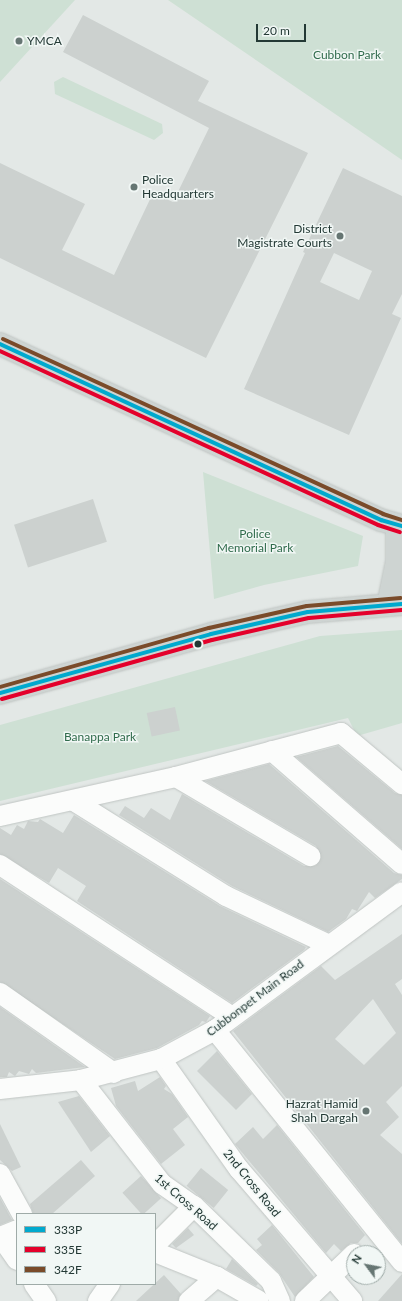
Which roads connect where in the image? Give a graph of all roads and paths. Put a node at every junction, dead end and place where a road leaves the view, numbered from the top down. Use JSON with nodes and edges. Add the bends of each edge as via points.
{"nodes":[{"id":1,"x":0,"y":344,"type":"edge"},
{"id":2,"x":400,"y":526,"type":"edge"},
{"id":3,"x":395,"y":604,"type":"edge"},
{"id":4,"x":0,"y":693,"type":"edge"},
{"id":5,"x":272,"y":751,"type":"junction"},
{"id":6,"x":176,"y":777,"type":"junction"},
{"id":7,"x":402,"y":784,"type":"edge"},
{"id":8,"x":74,"y":800,"type":"junction"},
{"id":9,"x":0,"y":816,"type":"edge"},
{"id":10,"x":310,"y":856,"type":"dead end"},
{"id":11,"x":402,"y":864,"type":"edge"},
{"id":12,"x":0,"y":865,"type":"edge"},
{"id":13,"x":402,"y":892,"type":"edge"},
{"id":14,"x":328,"y":944,"type":"junction"},
{"id":15,"x":0,"y":994,"type":"edge"},
{"id":16,"x":232,"y":1017,"type":"junction"},
{"id":17,"x":215,"y":1030,"type":"junction"},
{"id":18,"x":161,"y":1060,"type":"junction"},
{"id":19,"x":114,"y":1073,"type":"junction"},
{"id":20,"x":81,"y":1080,"type":"junction"},
{"id":21,"x":0,"y":1089,"type":"edge"},
{"id":22,"x":0,"y":1174,"type":"edge"},
{"id":23,"x":194,"y":1206,"type":"junction"},
{"id":24,"x":21,"y":1213,"type":"edge"},
{"id":25,"x":377,"y":1231,"type":"junction"},
{"id":26,"x":6,"y":1235,"type":"edge"},
{"id":27,"x":156,"y":1244,"type":"edge"},
{"id":28,"x":362,"y":1245,"type":"edge"},
{"id":29,"x":156,"y":1252,"type":"edge"},
{"id":30,"x":16,"y":1258,"type":"edge"},
{"id":31,"x":346,"y":1261,"type":"edge"},
{"id":32,"x":402,"y":1262,"type":"edge"},
{"id":33,"x":331,"y":1277,"type":"junction"},
{"id":34,"x":217,"y":1278,"type":"junction"},
{"id":35,"x":35,"y":1285,"type":"edge"},
{"id":36,"x":109,"y":1285,"type":"edge"},
{"id":37,"x":46,"y":1301,"type":"edge"},
{"id":38,"x":98,"y":1301,"type":"edge"},
{"id":39,"x":189,"y":1301,"type":"edge"},
{"id":40,"x":258,"y":1301,"type":"edge"},
{"id":41,"x":280,"y":1301,"type":"edge"},
{"id":42,"x":305,"y":1301,"type":"edge"},
{"id":43,"x":352,"y":1301,"type":"edge"}],
"edges":[{"from":1,"to":2,"type":"main road"},
{"from":2,"to":3,"type":"main road"},
{"from":3,"to":4,"type":"main road","via":[[308,612],[211,634]]},
{"from":5,"to":6,"type":"street"},
{"from":5,"to":7,"type":"street","via":[[341,733]]},
{"from":5,"to":11,"type":"street"},
{"from":6,"to":8,"type":"street"},
{"from":6,"to":10,"type":"street"},
{"from":8,"to":9,"type":"street"},
{"from":8,"to":14,"type":"street","via":[[226,896]]},
{"from":12,"to":16,"type":"street"},
{"from":13,"to":14,"type":"street","name":"Cubbonpet Main Road"},
{"from":14,"to":16,"type":"street","name":"Cubbonpet Main Road"},
{"from":15,"to":19,"type":"street"},
{"from":16,"to":17,"type":"street","name":"Cubbonpet Main Road"},
{"from":17,"to":18,"type":"street","name":"Cubbonpet Main Road"},
{"from":17,"to":25,"type":"street"},
{"from":18,"to":19,"type":"street","name":"Cubbonpet Main Road"},
{"from":18,"to":33,"type":"street","name":"2nd Cross Road","via":[[239,1169]]},
{"from":19,"to":20,"type":"street","name":"Cubbonpet Main Road"},
{"from":20,"to":21,"type":"street","name":"Cubbonpet Main Road"},
{"from":20,"to":23,"type":"street","name":"1st Cross Road","via":[[162,1184]]},
{"from":22,"to":24,"type":"street"},
{"from":23,"to":27,"type":"street"},
{"from":23,"to":41,"type":"street","name":"1st Cross Road","via":[[271,1282]]},
{"from":25,"to":28,"type":"street"},
{"from":25,"to":32,"type":"street"},
{"from":26,"to":30,"type":"street"},
{"from":29,"to":34,"type":"street"},
{"from":31,"to":33,"type":"street"},
{"from":33,"to":42,"type":"street"},
{"from":33,"to":43,"type":"street","name":"2nd Cross Road"},
{"from":34,"to":39,"type":"street"},
{"from":34,"to":40,"type":"street"},
{"from":35,"to":37,"type":"street"},
{"from":36,"to":38,"type":"street"}]}
